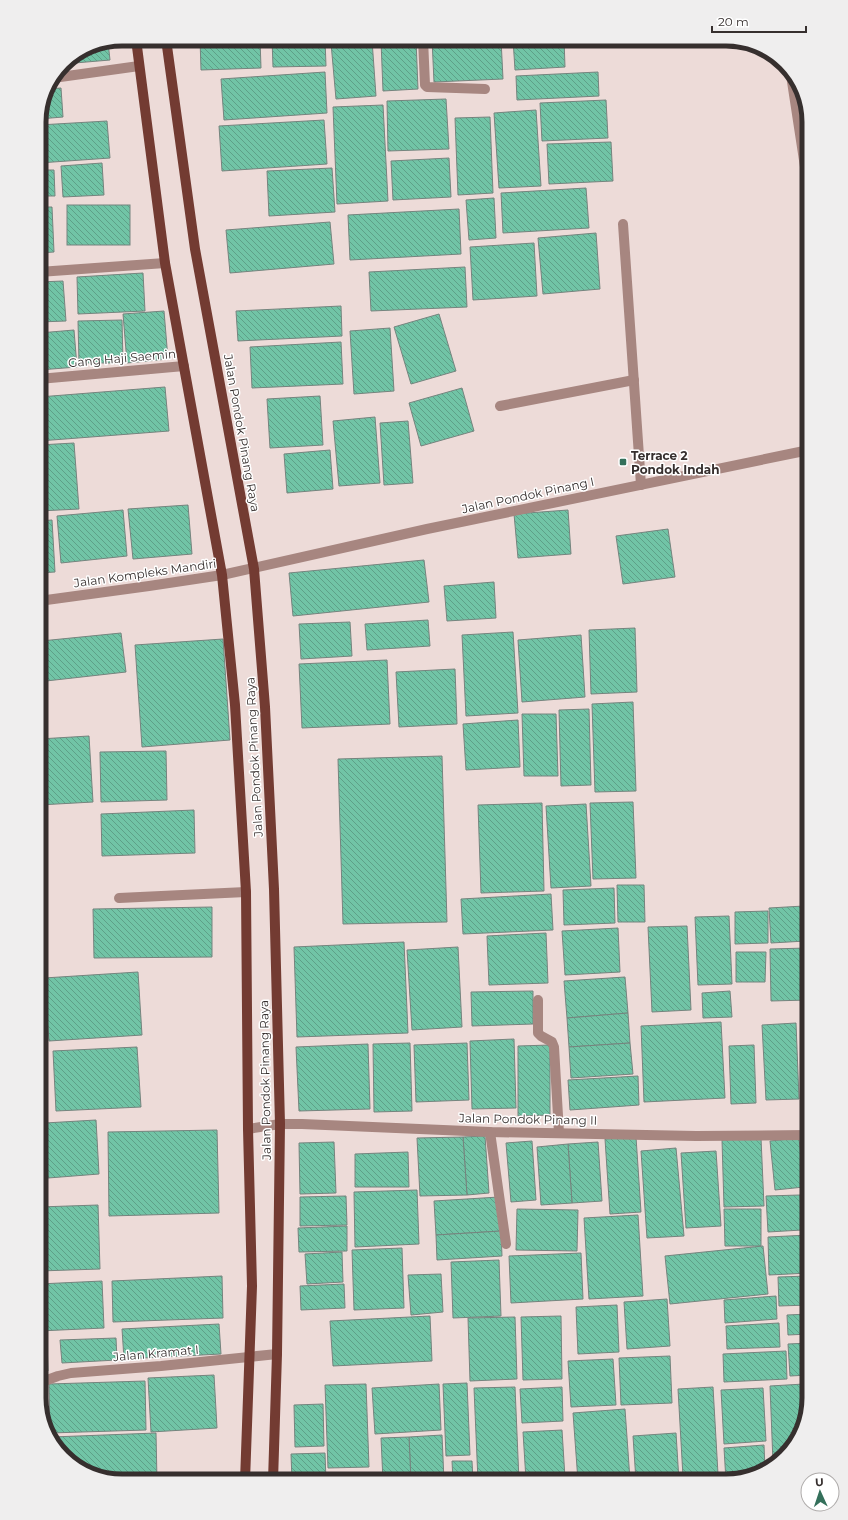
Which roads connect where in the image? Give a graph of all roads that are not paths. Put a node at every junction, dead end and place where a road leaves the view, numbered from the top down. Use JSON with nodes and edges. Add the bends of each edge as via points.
{"nodes":[{"id":1,"x":137,"y":46,"type":"edge"},
{"id":2,"x":167,"y":46,"type":"edge"},
{"id":3,"x":423,"y":46,"type":"edge"},
{"id":4,"x":139,"y":66,"type":"junction"},
{"id":5,"x":61,"y":77,"type":"edge"},
{"id":6,"x":792,"y":85,"type":"edge"},
{"id":7,"x":485,"y":89,"type":"dead end"},
{"id":8,"x":802,"y":148,"type":"edge"},
{"id":9,"x":623,"y":224,"type":"dead end"},
{"id":10,"x":165,"y":263,"type":"junction"},
{"id":11,"x":46,"y":272,"type":"edge"},
{"id":12,"x":184,"y":366,"type":"junction"},
{"id":13,"x":46,"y":378,"type":"edge"},
{"id":14,"x":634,"y":380,"type":"junction"},
{"id":15,"x":500,"y":406,"type":"dead end"},
{"id":16,"x":802,"y":451,"type":"edge"},
{"id":17,"x":641,"y":485,"type":"junction"},
{"id":18,"x":254,"y":568,"type":"junction"},
{"id":19,"x":222,"y":575,"type":"junction"},
{"id":20,"x":46,"y":600,"type":"edge"},
{"id":21,"x":246,"y":892,"type":"junction"},
{"id":22,"x":119,"y":898,"type":"dead end"},
{"id":23,"x":538,"y":1000,"type":"dead end"},
{"id":24,"x":280,"y":1124,"type":"junction"},
{"id":25,"x":248,"y":1129,"type":"junction"},
{"id":26,"x":490,"y":1132,"type":"junction"},
{"id":27,"x":559,"y":1133,"type":"junction"},
{"id":28,"x":802,"y":1135,"type":"edge"},
{"id":29,"x":506,"y":1244,"type":"dead end"},
{"id":30,"x":276,"y":1354,"type":"junction"},
{"id":31,"x":249,"y":1357,"type":"junction"},
{"id":32,"x":46,"y":1380,"type":"edge"},
{"id":33,"x":245,"y":1474,"type":"edge"},
{"id":34,"x":273,"y":1474,"type":"edge"}],
"edges":[{"from":1,"to":4,"type":"main road","name":"Jalan Pondok Pinang Raya"},
{"from":2,"to":18,"type":"main road","name":"Jalan Pondok Pinang Raya","via":[[195,249]]},
{"from":3,"to":7,"type":"street","via":[[427,87]]},
{"from":4,"to":5,"type":"street"},
{"from":4,"to":10,"type":"main road","name":"Jalan Pondok Pinang Raya"},
{"from":6,"to":8,"type":"street"},
{"from":9,"to":14,"type":"street"},
{"from":10,"to":11,"type":"street"},
{"from":10,"to":12,"type":"main road","name":"Jalan Pondok Pinang Raya"},
{"from":12,"to":13,"type":"street","name":"Gang Haji Saemin"},
{"from":12,"to":19,"type":"main road","name":"Jalan Pondok Pinang Raya"},
{"from":14,"to":15,"type":"street"},
{"from":14,"to":17,"type":"street"},
{"from":16,"to":17,"type":"street","name":"Jalan Pondok Pinang I"},
{"from":17,"to":18,"type":"street","name":"Jalan Pondok Pinang I"},
{"from":18,"to":19,"type":"street","name":"Jalan Kompleks Mandiri"},
{"from":18,"to":24,"type":"main road","name":"Jalan Pondok Pinang Raya","via":[[265,707],[274,889]]},
{"from":19,"to":20,"type":"street","name":"Jalan Kompleks Mandiri"},
{"from":19,"to":21,"type":"main road","name":"Jalan Pondok Pinang Raya","via":[[235,705]]},
{"from":21,"to":22,"type":"street"},
{"from":21,"to":25,"type":"main road","name":"Jalan Pondok Pinang Raya"},
{"from":23,"to":27,"type":"street","via":[[538,1032],[552,1042],[554,1047]]},
{"from":24,"to":25,"type":"street","name":"Jalan Pondok Pinang II"},
{"from":24,"to":26,"type":"street","name":"Jalan Pondok Pinang II"},
{"from":24,"to":30,"type":"main road","name":"Jalan Pondok Pinang Raya"},
{"from":25,"to":31,"type":"main road","name":"Jalan Pondok Pinang Raya","via":[[252,1286]]},
{"from":26,"to":27,"type":"street","name":"Jalan Pondok Pinang II"},
{"from":26,"to":29,"type":"street"},
{"from":27,"to":28,"type":"street","name":"Jalan Pondok Pinang II"},
{"from":30,"to":31,"type":"street","name":"Jalan Kramat I"},
{"from":30,"to":34,"type":"main road","name":"Jalan Pondok Pinang Raya"},
{"from":31,"to":32,"type":"street","name":"Jalan Kramat I","via":[[71,1374]]},
{"from":31,"to":33,"type":"main road","name":"Jalan Pondok Pinang Raya"}]}
